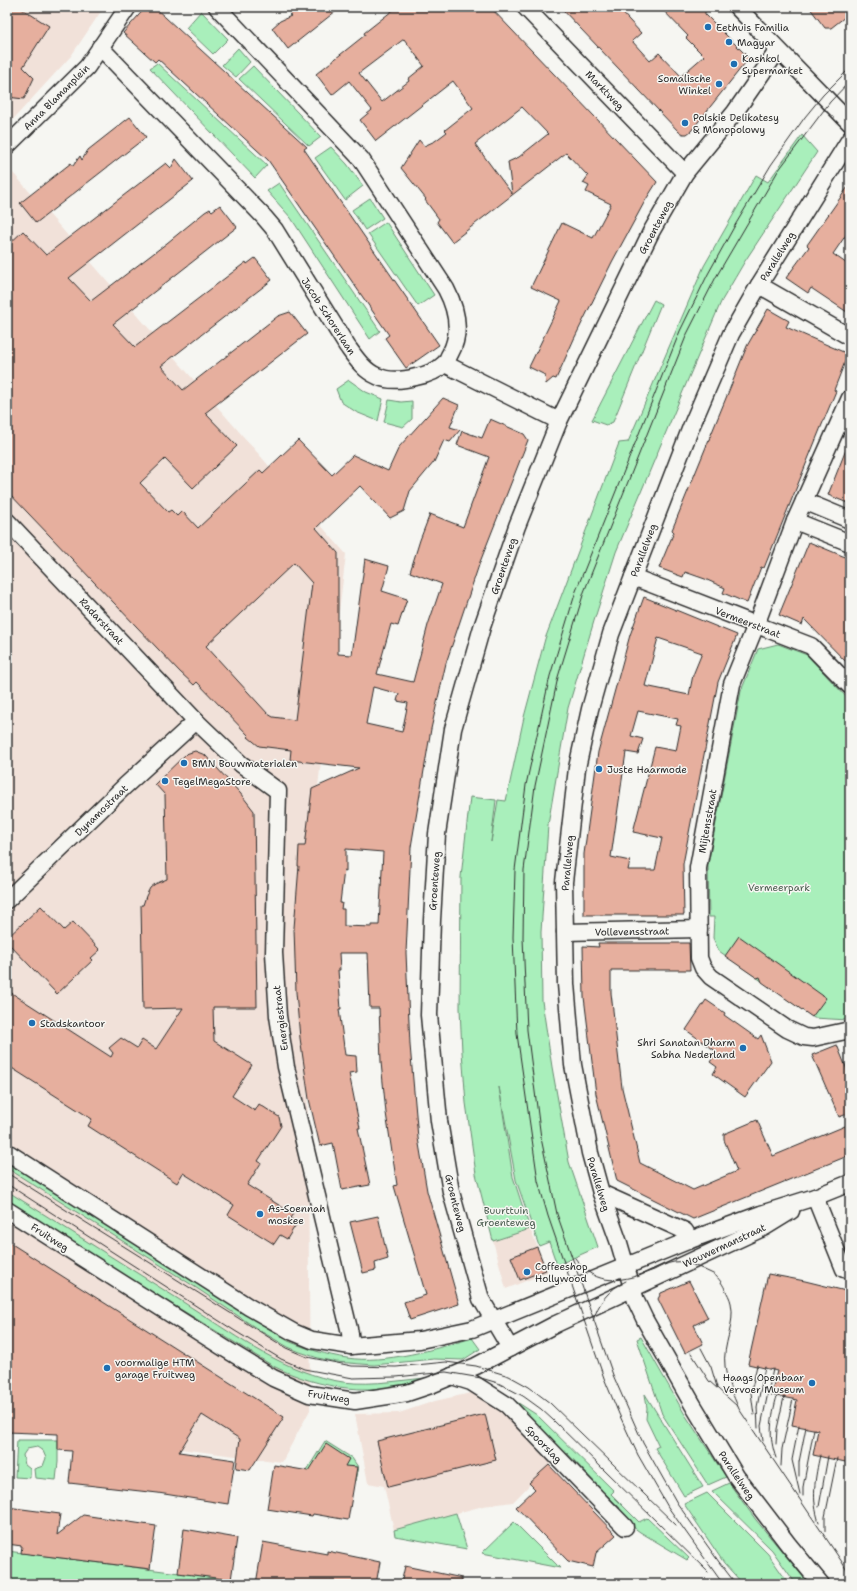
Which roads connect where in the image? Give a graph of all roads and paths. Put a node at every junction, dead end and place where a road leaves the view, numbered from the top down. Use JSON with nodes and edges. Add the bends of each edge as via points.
{"nodes":[{"id":1,"x":128,"y":7,"type":"edge"},
{"id":2,"x":217,"y":7,"type":"edge"},
{"id":3,"x":525,"y":7,"type":"edge"},
{"id":4,"x":737,"y":7,"type":"edge"},
{"id":5,"x":100,"y":47,"type":"junction"},
{"id":6,"x":778,"y":50,"type":"junction"},
{"id":7,"x":847,"y":114,"type":"edge"},
{"id":8,"x":850,"y":139,"type":"edge"},
{"id":9,"x":7,"y":146,"type":"edge"},
{"id":10,"x":685,"y":173,"type":"junction"},
{"id":11,"x":759,"y":285,"type":"junction"},
{"id":12,"x":850,"y":337,"type":"edge"},
{"id":13,"x":445,"y":364,"type":"junction"},
{"id":14,"x":850,"y":398,"type":"edge"},
{"id":15,"x":559,"y":421,"type":"junction"},
{"id":16,"x":804,"y":501,"type":"junction"},
{"id":17,"x":850,"y":520,"type":"edge"},
{"id":18,"x":7,"y":521,"type":"edge"},
{"id":19,"x":795,"y":521,"type":"junction"},
{"id":20,"x":850,"y":543,"type":"edge"},
{"id":21,"x":633,"y":577,"type":"junction"},
{"id":22,"x":756,"y":625,"type":"junction"},
{"id":23,"x":850,"y":686,"type":"edge"},
{"id":24,"x":196,"y":721,"type":"junction"},
{"id":25,"x":7,"y":900,"type":"edge"},
{"id":26,"x":699,"y":929,"type":"junction"},
{"id":27,"x":565,"y":932,"type":"junction"},
{"id":28,"x":849,"y":1033,"type":"edge"},
{"id":29,"x":7,"y":1152,"type":"edge"},
{"id":30,"x":850,"y":1183,"type":"edge"},
{"id":31,"x":601,"y":1193,"type":"junction"},
{"id":32,"x":815,"y":1197,"type":"junction"},
{"id":33,"x":7,"y":1210,"type":"edge"},
{"id":34,"x":690,"y":1240,"type":"junction"},
{"id":35,"x":626,"y":1266,"type":"junction"},
{"id":36,"x":850,"y":1270,"type":"edge"},
{"id":37,"x":632,"y":1289,"type":"junction"},
{"id":38,"x":494,"y":1322,"type":"junction"},
{"id":39,"x":351,"y":1346,"type":"junction"},
{"id":40,"x":510,"y":1348,"type":"junction"},
{"id":41,"x":452,"y":1376,"type":"junction"},
{"id":42,"x":625,"y":1527,"type":"dead end"},
{"id":43,"x":820,"y":1584,"type":"edge"}],
"edges":[{"from":1,"to":5,"type":"street","name":"Anna Blamanplein"},
{"from":2,"to":13,"type":"street","via":[[361,159],[446,289],[457,315],[457,332],[454,347]]},
{"from":3,"to":10,"type":"street","name":"Marktweg"},
{"from":4,"to":6,"type":"street"},
{"from":5,"to":9,"type":"street","name":"Anna Blamanplein","via":[[87,67]]},
{"from":5,"to":13,"type":"street","name":"Jacob Schorerlaan","via":[[275,230],[347,346],[373,379],[406,380],[436,370]]},
{"from":6,"to":7,"type":"street"},
{"from":6,"to":10,"type":"street","name":"Groenteweg","via":[[735,112]]},
{"from":8,"to":11,"type":"street","name":"Parallelweg"},
{"from":10,"to":15,"type":"street","name":"Groenteweg","via":[[651,232]]},
{"from":11,"to":12,"type":"street"},
{"from":11,"to":21,"type":"street","name":"Parallelweg","via":[[731,334],[691,426]]},
{"from":13,"to":15,"type":"street"},
{"from":14,"to":16,"type":"street","name":"Mijtensstraat"},
{"from":15,"to":38,"type":"street","name":"Groenteweg","via":[[517,526],[482,627],[453,729],[437,834],[429,1015],[438,1121],[453,1199],[481,1299]]},
{"from":16,"to":17,"type":"street"},
{"from":16,"to":19,"type":"street","name":"Mijtensstraat"},
{"from":18,"to":24,"type":"street","name":"Radarstraat"},
{"from":19,"to":20,"type":"street"},
{"from":19,"to":22,"type":"street","name":"Mijtensstraat"},
{"from":21,"to":22,"type":"street","name":"Vermeerstraat"},
{"from":21,"to":27,"type":"street","name":"Parallelweg","via":[[611,634],[598,679],[578,768],[564,882]]},
{"from":22,"to":23,"type":"street","name":"Vermeerstraat","via":[[811,646]]},
{"from":22,"to":26,"type":"street","name":"Mijtensstraat","via":[[732,684],[698,868]]},
{"from":24,"to":25,"type":"street","name":"Dynamostraat"},
{"from":24,"to":39,"type":"street","name":"Energiestraat","via":[[241,764],[278,791],[274,954],[278,1016],[288,1074]]},
{"from":26,"to":27,"type":"street","name":"Vollevensstraat"},
{"from":26,"to":28,"type":"street","name":"Mijtensstraat","via":[[699,958],[710,977],[787,1029],[804,1037]]},
{"from":27,"to":31,"type":"street","name":"Parallelweg","via":[[566,984],[573,1065],[590,1153]]},
{"from":29,"to":39,"type":"street","via":[[249,1307],[312,1340]]},
{"from":30,"to":32,"type":"street","name":"Wouwermanstraat"},
{"from":31,"to":34,"type":"street","name":"Wouwermanstraat","via":[[685,1231]]},
{"from":31,"to":35,"type":"street","name":"Parallelweg"},
{"from":32,"to":34,"type":"street","name":"Wouwermanstraat"},
{"from":32,"to":36,"type":"street","via":[[844,1269]]},
{"from":32,"to":37,"type":"street","name":"Wouwermanstraat","via":[[765,1227]]},
{"from":33,"to":41,"type":"street","name":"Fruitweg","via":[[224,1348],[299,1391],[355,1401],[407,1392]]},
{"from":34,"to":35,"type":"street","name":"Wouwermanstraat"},
{"from":35,"to":37,"type":"street","name":"Parallelweg"},
{"from":35,"to":38,"type":"street"},
{"from":37,"to":40,"type":"street","name":"Fruitweg"},
{"from":37,"to":43,"type":"street","name":"Parallelweg","via":[[645,1320],[736,1476]]},
{"from":38,"to":39,"type":"street","via":[[420,1340]]},
{"from":38,"to":40,"type":"street","name":"Groenteweg"},
{"from":40,"to":41,"type":"street","name":"Fruitweg"},
{"from":41,"to":42,"type":"street","name":"Spoorslag","via":[[471,1382],[507,1405]]}]}
